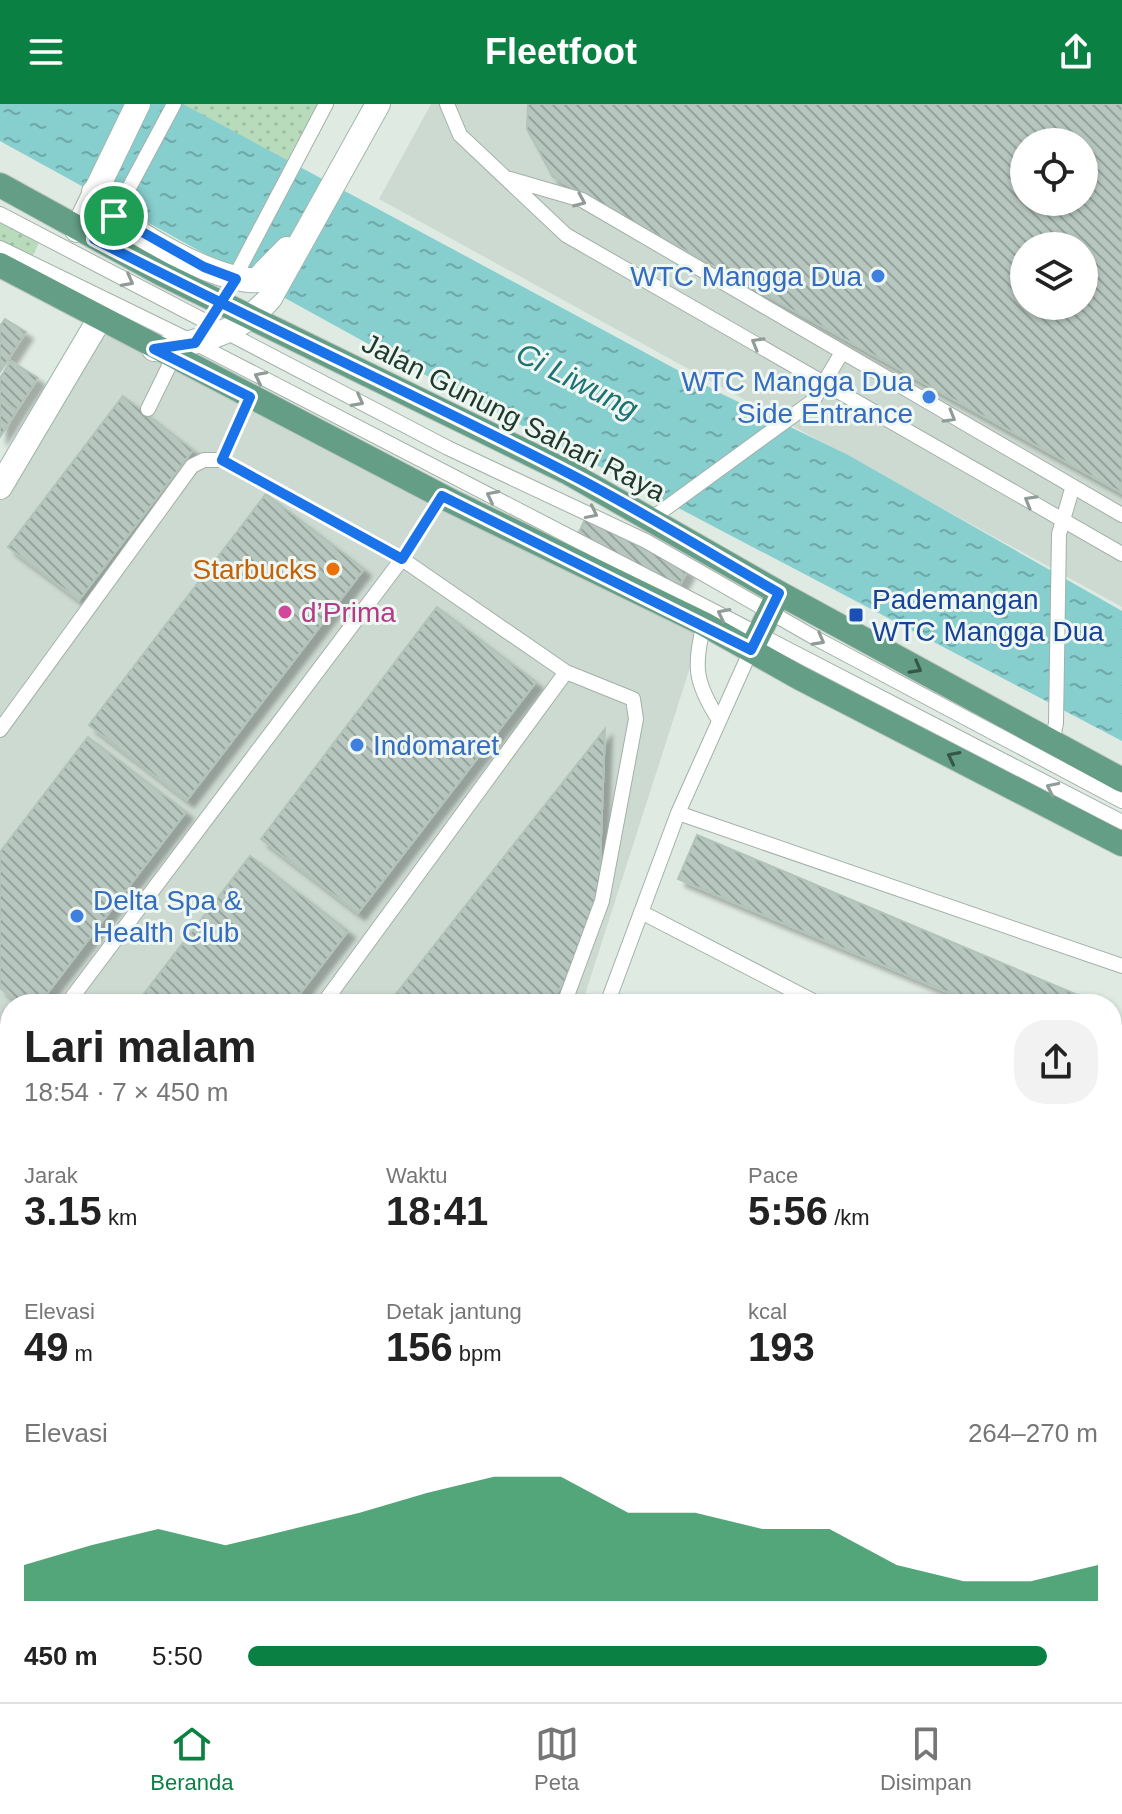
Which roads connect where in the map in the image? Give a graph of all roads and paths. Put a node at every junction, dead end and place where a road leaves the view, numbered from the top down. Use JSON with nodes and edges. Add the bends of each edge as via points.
{"nodes":[{"id":1,"x":138,"y":104,"type":"edge"},
{"id":2,"x":174,"y":104,"type":"edge"},
{"id":3,"x":326,"y":104,"type":"edge"},
{"id":4,"x":378,"y":104,"type":"edge"},
{"id":5,"x":447,"y":104,"type":"edge"},
{"id":6,"x":506,"y":178,"type":"junction"},
{"id":7,"x":0,"y":185,"type":"edge"},
{"id":8,"x":94,"y":191,"type":"junction"},
{"id":9,"x":324,"y":203,"type":"junction"},
{"id":10,"x":0,"y":214,"type":"edge"},
{"id":11,"x":116,"y":214,"type":"junction"},
{"id":12,"x":76,"y":238,"type":"junction"},
{"id":13,"x":0,"y":248,"type":"edge"},
{"id":14,"x":0,"y":265,"type":"edge"},
{"id":15,"x":238,"y":279,"type":"junction"},
{"id":16,"x":253,"y":318,"type":"junction"},
{"id":17,"x":99,"y":320,"type":"junction"},
{"id":18,"x":212,"y":325,"type":"junction"},
{"id":19,"x":164,"y":353,"type":"junction"},
{"id":20,"x":841,"y":354,"type":"junction"},
{"id":21,"x":826,"y":383,"type":"junction"},
{"id":22,"x":250,"y":397,"type":"junction"},
{"id":23,"x":148,"y":409,"type":"dead end"},
{"id":24,"x":222,"y":460,"type":"junction"},
{"id":25,"x":0,"y":487,"type":"edge"},
{"id":26,"x":1072,"y":489,"type":"junction"},
{"id":27,"x":442,"y":496,"type":"junction"},
{"id":28,"x":658,"y":513,"type":"junction"},
{"id":29,"x":1122,"y":515,"type":"edge"},
{"id":30,"x":1062,"y":528,"type":"junction"},
{"id":31,"x":1122,"y":554,"type":"edge"},
{"id":32,"x":402,"y":559,"type":"junction"},
{"id":33,"x":765,"y":622,"type":"junction"},
{"id":34,"x":704,"y":624,"type":"junction"},
{"id":35,"x":566,"y":672,"type":"junction"},
{"id":36,"x":719,"y":720,"type":"junction"},
{"id":37,"x":0,"y":730,"type":"edge"},
{"id":38,"x":1054,"y":734,"type":"junction"},
{"id":39,"x":1122,"y":780,"type":"edge"},
{"id":40,"x":1122,"y":801,"type":"edge"},
{"id":41,"x":678,"y":813,"type":"junction"},
{"id":42,"x":1122,"y":822,"type":"edge"},
{"id":43,"x":1122,"y":844,"type":"edge"},
{"id":44,"x":641,"y":912,"type":"junction"},
{"id":45,"x":1122,"y":966,"type":"edge"},
{"id":46,"x":75,"y":994,"type":"edge"},
{"id":47,"x":330,"y":994,"type":"edge"},
{"id":48,"x":568,"y":994,"type":"edge"},
{"id":49,"x":611,"y":994,"type":"edge"},
{"id":50,"x":800,"y":994,"type":"edge"}],
"edges":[{"from":1,"to":8,"type":"main road"},
{"from":2,"to":11,"type":"lane"},
{"from":3,"to":15,"type":"lane"},
{"from":4,"to":9,"type":"main road"},
{"from":5,"to":6,"type":"lane","via":[[460,135]]},
{"from":6,"to":20,"type":"lane","one_way":true,"via":[[582,200]]},
{"from":21,"to":6,"type":"lane","one_way":true,"via":[[566,235]]},
{"from":7,"to":12,"type":"main road","name":"Jalan Gunung Sahari Raya"},
{"from":8,"to":11,"type":"main road"},
{"from":8,"to":12,"type":"main road"},
{"from":9,"to":15,"type":"main road","via":[[257,280]]},
{"from":9,"to":16,"type":"main road"},
{"from":10,"to":12,"type":"lane"},
{"from":11,"to":12,"type":"lane"},
{"from":11,"to":15,"type":"main road","via":[[204,267]]},
{"from":12,"to":18,"type":"main road","name":"Jalan Gunung Sahari Raya"},
{"from":12,"to":18,"type":"lane","one_way":true},
{"from":13,"to":18,"type":"lane"},
{"from":14,"to":17,"type":"main road","name":"Jalan Gunung Sahari Raya"},
{"from":15,"to":18,"type":"lane"},
{"from":16,"to":18,"type":"main road","name":"Jalan Gunung Sahari Raya"},
{"from":16,"to":28,"type":"main road","name":"Jalan Gunung Sahari Raya"},
{"from":17,"to":19,"type":"main road","name":"Jalan Gunung Sahari Raya"},
{"from":17,"to":25,"type":"main road"},
{"from":18,"to":19,"type":"main road"},
{"from":33,"to":18,"type":"lane","one_way":true},
{"from":18,"to":33,"type":"lane","one_way":true,"via":[[448,448],[688,563]]},
{"from":19,"to":22,"type":"main road","name":"Jalan Gunung Sahari Raya"},
{"from":19,"to":23,"type":"lane"},
{"from":20,"to":21,"type":"lane"},
{"from":20,"to":26,"type":"lane","one_way":true},
{"from":21,"to":28,"type":"lane","via":[[813,401]]},
{"from":30,"to":21,"type":"lane","one_way":true},
{"from":22,"to":24,"type":"lane"},
{"from":22,"to":27,"type":"main road","name":"Jalan Gunung Sahari Raya"},
{"from":24,"to":32,"type":"lane"},
{"from":24,"to":37,"type":"lane","via":[[192,466]]},
{"from":26,"to":29,"type":"lane"},
{"from":26,"to":30,"type":"lane"},
{"from":27,"to":32,"type":"lane"},
{"from":27,"to":34,"type":"main road","name":"Jalan Gunung Sahari Raya"},
{"from":28,"to":33,"type":"main road","name":"Jalan Gunung Sahari Raya"},
{"from":30,"to":31,"type":"lane"},
{"from":30,"to":38,"type":"lane"},
{"from":32,"to":35,"type":"lane"},
{"from":32,"to":46,"type":"lane"},
{"from":33,"to":34,"type":"main road","name":"Jalan Gunung Sahari Raya"},
{"from":33,"to":36,"type":"lane"},
{"from":33,"to":38,"type":"main road","name":"Jalan Gunung Sahari Raya","one_way":true},
{"from":33,"to":40,"type":"lane","one_way":true},
{"from":42,"to":33,"type":"lane","one_way":true},
{"from":43,"to":33,"type":"main road","name":"Jalan Gunung Sahari Raya","one_way":true},
{"from":34,"to":36,"type":"lane","via":[[695,660],[703,694]]},
{"from":35,"to":47,"type":"lane"},
{"from":35,"to":48,"type":"lane","via":[[633,699],[636,719],[602,901]]},
{"from":36,"to":41,"type":"lane"},
{"from":38,"to":39,"type":"main road","name":"Jalan Gunung Sahari Raya"},
{"from":41,"to":44,"type":"lane"},
{"from":41,"to":45,"type":"lane"},
{"from":44,"to":49,"type":"lane"},
{"from":44,"to":50,"type":"lane"}]}
